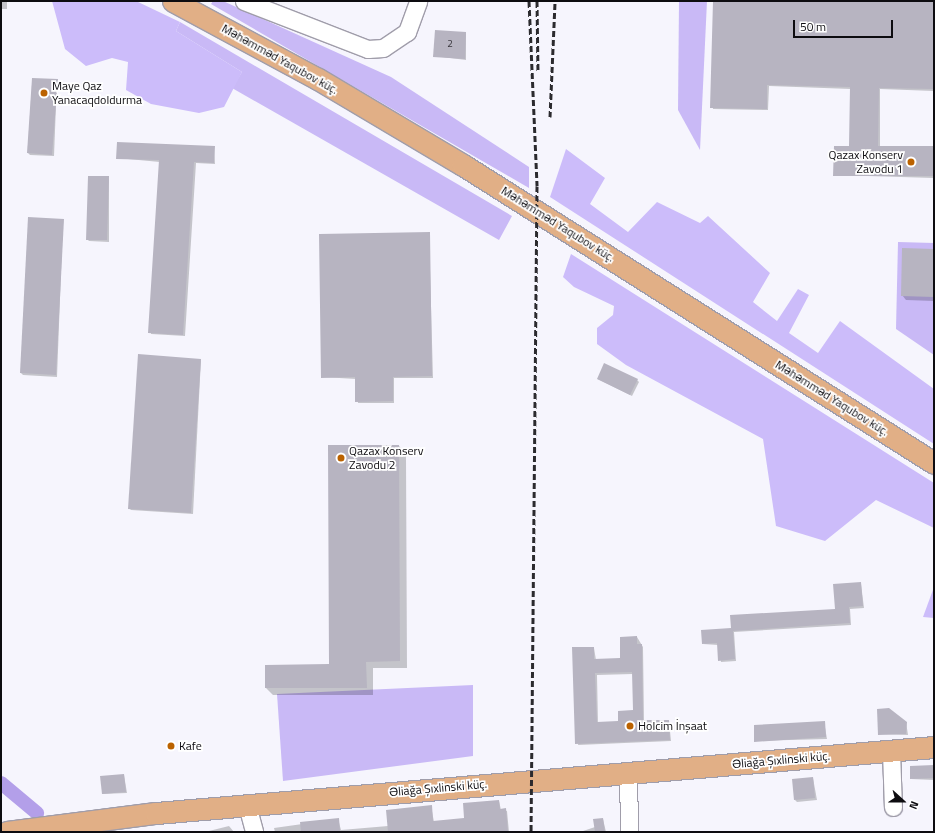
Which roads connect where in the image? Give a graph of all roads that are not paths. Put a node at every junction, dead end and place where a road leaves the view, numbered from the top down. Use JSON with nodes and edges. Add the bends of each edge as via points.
{"nodes":[{"id":1,"x":244,"y":1,"type":"edge"},
{"id":2,"x":418,"y":1,"type":"edge"},
{"id":3,"x":186,"y":4,"type":"edge"},
{"id":4,"x":934,"y":463,"type":"edge"},
{"id":5,"x":934,"y":747,"type":"edge"},
{"id":6,"x":891,"y":751,"type":"junction"},
{"id":7,"x":628,"y":772,"type":"junction"},
{"id":8,"x":247,"y":805,"type":"junction"},
{"id":9,"x":893,"y":807,"type":"dead end"},
{"id":10,"x":6,"y":832,"type":"edge"},
{"id":11,"x":254,"y":832,"type":"edge"},
{"id":12,"x":629,"y":832,"type":"edge"}],
"edges":[{"from":1,"to":2,"type":"street","via":[[368,49],[383,48],[407,32]]},
{"from":3,"to":4,"type":"main road","name":"Məhəmməd Yaqubov küç.","via":[[530,205]]},
{"from":5,"to":6,"type":"main road","name":"Əliağa Şıxlinski küç."},
{"from":6,"to":7,"type":"main road","name":"Əliağa Şıxlinski küç."},
{"from":6,"to":9,"type":"street"},
{"from":7,"to":8,"type":"main road","name":"Əliağa Şıxlinski küç."},
{"from":7,"to":12,"type":"street"},
{"from":8,"to":10,"type":"main road","name":"Əliağa Şıxlinski küç.","via":[[97,819]]},
{"from":8,"to":11,"type":"street"}]}
